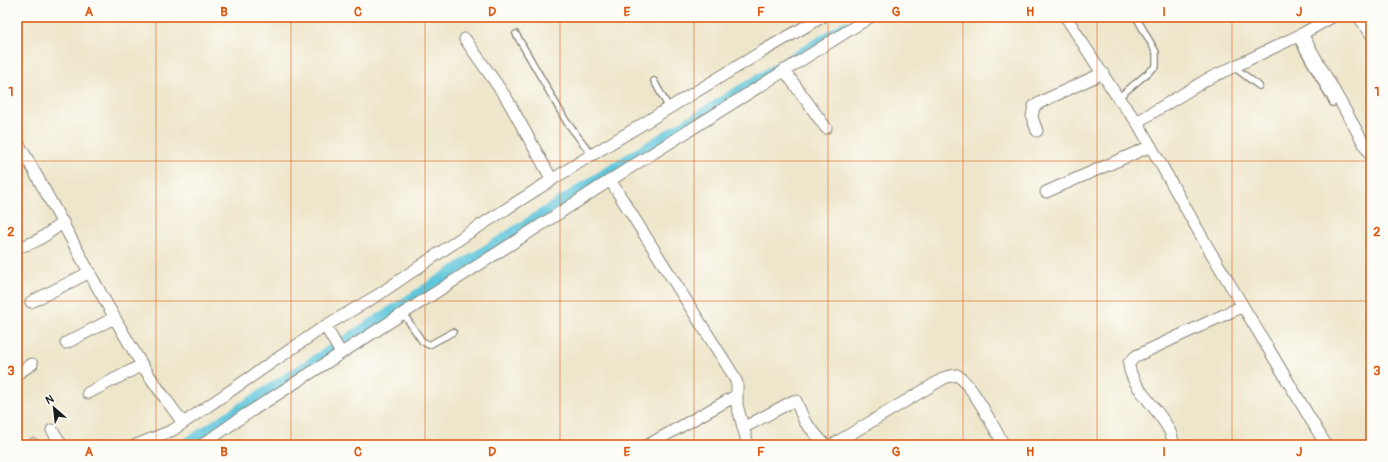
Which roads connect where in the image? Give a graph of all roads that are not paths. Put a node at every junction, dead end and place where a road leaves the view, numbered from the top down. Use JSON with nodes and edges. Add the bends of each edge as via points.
{"nodes":[{"id":1,"x":822,"y":17,"type":"edge"},
{"id":2,"x":870,"y":17,"type":"edge"},
{"id":3,"x":1066,"y":17,"type":"edge"},
{"id":4,"x":1136,"y":17,"type":"edge"},
{"id":5,"x":1332,"y":17,"type":"edge"},
{"id":6,"x":1359,"y":17,"type":"edge"},
{"id":7,"x":516,"y":34,"type":"dead end"},
{"id":8,"x":1371,"y":34,"type":"edge"},
{"id":9,"x":1299,"y":35,"type":"junction"},
{"id":10,"x":465,"y":39,"type":"dead end"},
{"id":11,"x":1234,"y":66,"type":"junction"},
{"id":12,"x":784,"y":70,"type":"junction"},
{"id":13,"x":1103,"y":73,"type":"junction"},
{"id":14,"x":654,"y":81,"type":"dead end"},
{"id":15,"x":1259,"y":86,"type":"dead end"},
{"id":16,"x":1118,"y":98,"type":"junction"},
{"id":17,"x":1333,"y":103,"type":"dead end"},
{"id":18,"x":669,"y":108,"type":"junction"},
{"id":19,"x":1138,"y":122,"type":"junction"},
{"id":20,"x":826,"y":128,"type":"dead end"},
{"id":21,"x":1038,"y":131,"type":"dead end"},
{"id":22,"x":17,"y":141,"type":"edge"},
{"id":23,"x":1150,"y":146,"type":"junction"},
{"id":24,"x":592,"y":155,"type":"junction"},
{"id":25,"x":1371,"y":156,"type":"edge"},
{"id":26,"x":552,"y":180,"type":"junction"},
{"id":27,"x":610,"y":180,"type":"junction"},
{"id":28,"x":1046,"y":192,"type":"dead end"},
{"id":29,"x":63,"y":222,"type":"junction"},
{"id":30,"x":17,"y":246,"type":"edge"},
{"id":31,"x":90,"y":272,"type":"junction"},
{"id":32,"x":31,"y":302,"type":"dead end"},
{"id":33,"x":1243,"y":306,"type":"junction"},
{"id":34,"x":403,"y":313,"type":"junction"},
{"id":35,"x":114,"y":318,"type":"junction"},
{"id":36,"x":326,"y":328,"type":"junction"},
{"id":37,"x":452,"y":332,"type":"dead end"},
{"id":38,"x":66,"y":343,"type":"dead end"},
{"id":39,"x":340,"y":351,"type":"junction"},
{"id":40,"x":32,"y":364,"type":"dead end"},
{"id":41,"x":142,"y":365,"type":"junction"},
{"id":42,"x":17,"y":374,"type":"edge"},
{"id":43,"x":88,"y":393,"type":"dead end"},
{"id":44,"x":737,"y":394,"type":"junction"},
{"id":45,"x":183,"y":423,"type":"junction"},
{"id":46,"x":743,"y":428,"type":"junction"},
{"id":47,"x":52,"y":430,"type":"dead end"},
{"id":48,"x":62,"y":445,"type":"edge"},
{"id":49,"x":136,"y":445,"type":"edge"},
{"id":50,"x":202,"y":445,"type":"edge"},
{"id":51,"x":648,"y":445,"type":"edge"},
{"id":52,"x":748,"y":445,"type":"edge"},
{"id":53,"x":825,"y":445,"type":"edge"},
{"id":54,"x":832,"y":445,"type":"edge"},
{"id":55,"x":1004,"y":445,"type":"edge"},
{"id":56,"x":1173,"y":445,"type":"edge"},
{"id":57,"x":1326,"y":445,"type":"edge"}],
"edges":[{"from":1,"to":18,"type":"street"},
{"from":2,"to":12,"type":"street"},
{"from":3,"to":13,"type":"street"},
{"from":4,"to":16,"type":"lane","via":[[1156,52],[1156,66]]},
{"from":5,"to":9,"type":"street"},
{"from":6,"to":8,"type":"street"},
{"from":7,"to":24,"type":"lane","via":[[566,121]]},
{"from":9,"to":11,"type":"street"},
{"from":9,"to":17,"type":"lane"},
{"from":9,"to":25,"type":"street"},
{"from":10,"to":26,"type":"street","via":[[507,99]]},
{"from":11,"to":15,"type":"lane"},
{"from":11,"to":19,"type":"street","via":[[1206,80]]},
{"from":12,"to":20,"type":"street"},
{"from":12,"to":27,"type":"street"},
{"from":13,"to":16,"type":"street"},
{"from":13,"to":21,"type":"street","via":[[1034,106],[1032,117]]},
{"from":14,"to":18,"type":"lane"},
{"from":16,"to":19,"type":"street"},
{"from":18,"to":24,"type":"street"},
{"from":19,"to":23,"type":"street"},
{"from":22,"to":29,"type":"street"},
{"from":23,"to":28,"type":"street"},
{"from":23,"to":33,"type":"street"},
{"from":24,"to":26,"type":"street"},
{"from":26,"to":36,"type":"street"},
{"from":27,"to":34,"type":"street"},
{"from":27,"to":44,"type":"street","via":[[738,383]]},
{"from":29,"to":30,"type":"street","via":[[35,241]]},
{"from":29,"to":31,"type":"street"},
{"from":31,"to":32,"type":"street"},
{"from":31,"to":35,"type":"street"},
{"from":33,"to":56,"type":"street","via":[[1136,356],[1129,363],[1131,375],[1171,435]]},
{"from":33,"to":57,"type":"street"},
{"from":34,"to":37,"type":"lane","via":[[422,341],[430,345]]},
{"from":34,"to":39,"type":"street"},
{"from":35,"to":38,"type":"street"},
{"from":35,"to":41,"type":"street"},
{"from":36,"to":39,"type":"street"},
{"from":36,"to":45,"type":"street"},
{"from":39,"to":50,"type":"street"},
{"from":40,"to":42,"type":"street"},
{"from":41,"to":43,"type":"street"},
{"from":41,"to":45,"type":"street"},
{"from":44,"to":46,"type":"street"},
{"from":44,"to":51,"type":"street"},
{"from":45,"to":49,"type":"street","via":[[173,430]]},
{"from":46,"to":52,"type":"street"},
{"from":46,"to":53,"type":"street","via":[[796,401],[805,422]]},
{"from":47,"to":48,"type":"street"},
{"from":54,"to":55,"type":"street","via":[[946,377],[957,375],[974,395]]}]}
